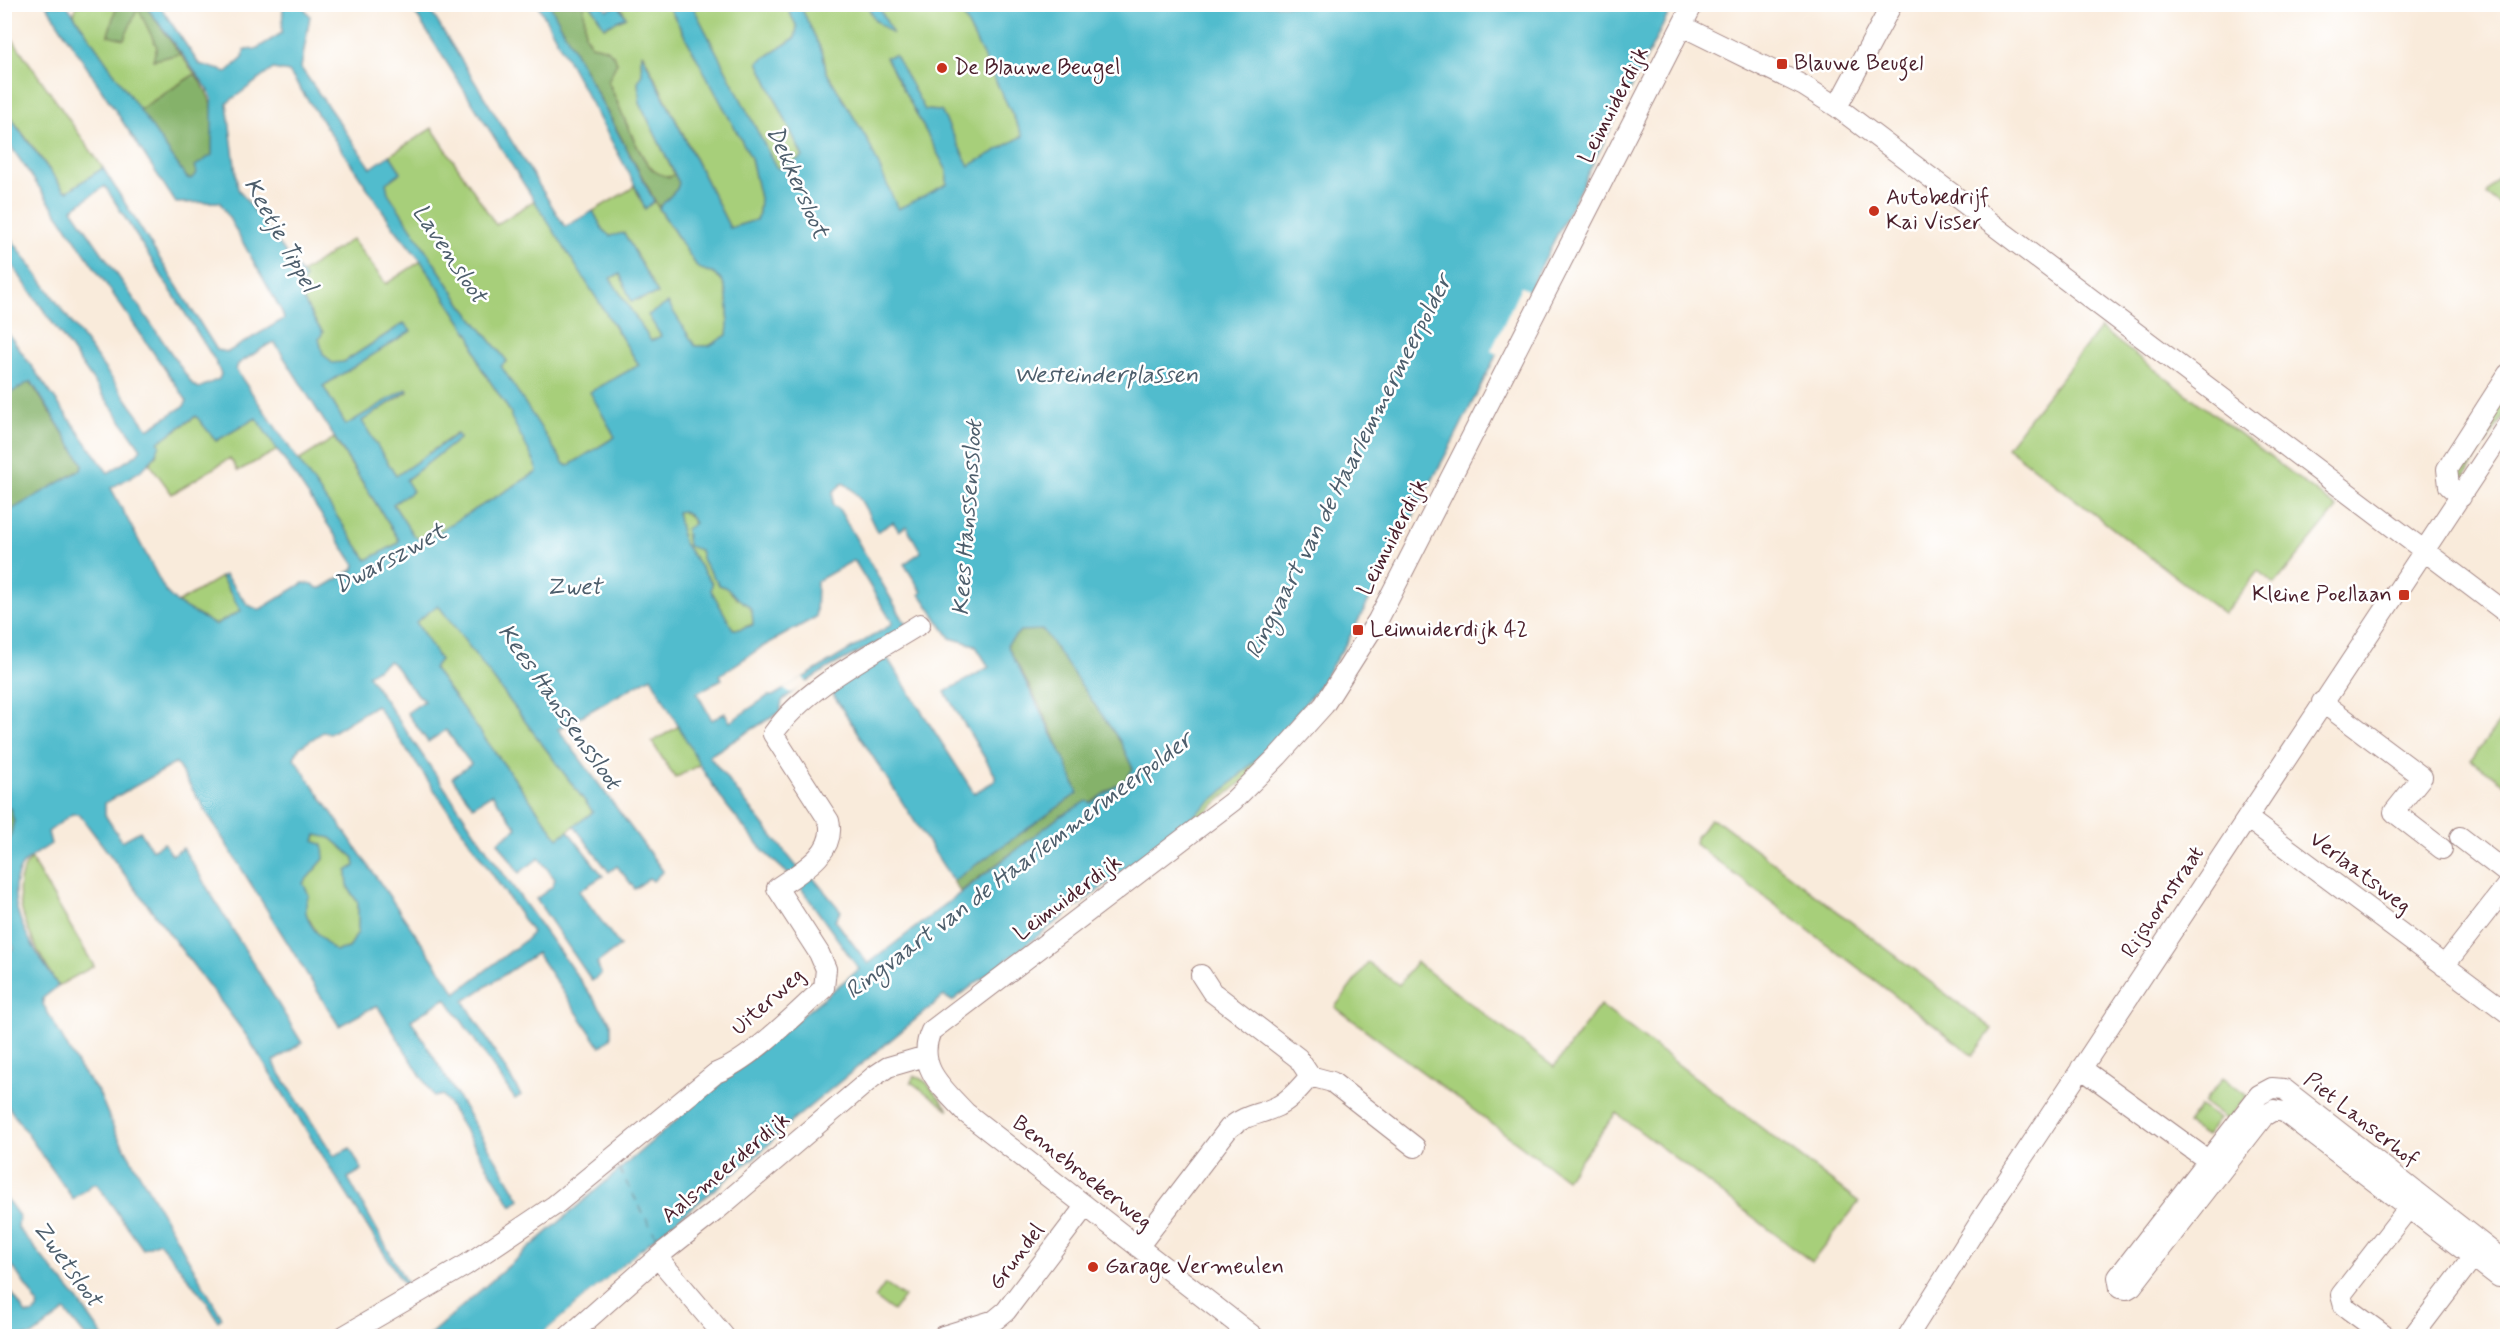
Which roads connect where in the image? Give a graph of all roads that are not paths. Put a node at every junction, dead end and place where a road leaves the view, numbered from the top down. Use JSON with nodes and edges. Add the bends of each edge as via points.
{"nodes":[{"id":1,"x":1693,"y":4,"type":"edge"},
{"id":2,"x":1892,"y":4,"type":"edge"},
{"id":3,"x":1682,"y":26,"type":"junction"},
{"id":4,"x":1837,"y":107,"type":"junction"},
{"id":5,"x":2508,"y":374,"type":"edge"},
{"id":6,"x":2508,"y":424,"type":"edge"},
{"id":7,"x":2461,"y":497,"type":"junction"},
{"id":8,"x":2424,"y":551,"type":"junction"},
{"id":9,"x":2508,"y":614,"type":"edge"},
{"id":10,"x":920,"y":624,"type":"dead end"},
{"id":11,"x":2322,"y":702,"type":"junction"},
{"id":12,"x":2247,"y":818,"type":"junction"},
{"id":13,"x":2460,"y":837,"type":"dead end"},
{"id":14,"x":2442,"y":849,"type":"dead end"},
{"id":15,"x":2508,"y":874,"type":"edge"},
{"id":16,"x":2508,"y":884,"type":"edge"},
{"id":17,"x":2444,"y":966,"type":"junction"},
{"id":18,"x":1201,"y":975,"type":"dead end"},
{"id":19,"x":2508,"y":1013,"type":"edge"},
{"id":20,"x":926,"y":1056,"type":"junction"},
{"id":21,"x":2081,"y":1068,"type":"junction"},
{"id":22,"x":1310,"y":1076,"type":"junction"},
{"id":23,"x":2272,"y":1088,"type":"junction"},
{"id":24,"x":2274,"y":1110,"type":"junction"},
{"id":25,"x":1415,"y":1147,"type":"dead end"},
{"id":26,"x":2214,"y":1165,"type":"junction"},
{"id":27,"x":2413,"y":1201,"type":"junction"},
{"id":28,"x":1089,"y":1210,"type":"junction"},
{"id":29,"x":1138,"y":1247,"type":"junction"},
{"id":30,"x":2478,"y":1251,"type":"junction"},
{"id":31,"x":658,"y":1258,"type":"junction"},
{"id":32,"x":2508,"y":1264,"type":"edge"},
{"id":33,"x":2508,"y":1275,"type":"edge"},
{"id":34,"x":1242,"y":1333,"type":"edge"},
{"id":35,"x":344,"y":1336,"type":"edge"},
{"id":36,"x":568,"y":1336,"type":"edge"},
{"id":37,"x":724,"y":1336,"type":"edge"},
{"id":38,"x":943,"y":1336,"type":"edge"},
{"id":39,"x":1908,"y":1336,"type":"edge"},
{"id":40,"x":2385,"y":1336,"type":"edge"},
{"id":41,"x":2413,"y":1336,"type":"edge"}],
"edges":[{"from":1,"to":3,"type":"street","name":"Leimuiderdijk"},
{"from":2,"to":4,"type":"street"},
{"from":3,"to":4,"type":"street","via":[[1804,86]]},
{"from":3,"to":20,"type":"street","name":"Leimuiderdijk","via":[[1378,620],[1324,705],[1233,801],[931,1031]]},
{"from":4,"to":8,"type":"street"},
{"from":5,"to":7,"type":"street","via":[[2447,469],[2449,486]]},
{"from":6,"to":7,"type":"street","name":"Rijshornstraat"},
{"from":7,"to":8,"type":"street","name":"Rijshornstraat"},
{"from":8,"to":9,"type":"street"},
{"from":8,"to":11,"type":"street","name":"Rijshornstraat"},
{"from":10,"to":35,"type":"street","name":"Uiterweg","via":[[820,687],[785,717],[773,734],[829,821],[832,832],[825,849],[777,888],[819,953],[826,969],[824,988],[772,1036],[716,1073],[555,1205],[465,1265]]},
{"from":11,"to":12,"type":"street","name":"Rijshornstraat"},
{"from":11,"to":14,"type":"street","via":[[2422,777],[2394,812]]},
{"from":12,"to":17,"type":"street","name":"Verlaatsweg"},
{"from":12,"to":21,"type":"street","name":"Rijshornstraat"},
{"from":13,"to":15,"type":"street"},
{"from":16,"to":17,"type":"street"},
{"from":17,"to":19,"type":"street","name":"Verlaatsweg"},
{"from":18,"to":22,"type":"street","via":[[1212,992],[1298,1058]]},
{"from":20,"to":28,"type":"street","name":"Bennebroekerweg","via":[[939,1084],[966,1113]]},
{"from":20,"to":31,"type":"street","name":"Aalsmeerderdijk","via":[[888,1067],[873,1077]]},
{"from":21,"to":26,"type":"street"},
{"from":21,"to":39,"type":"street","name":"Rijshornstraat"},
{"from":22,"to":25,"type":"street","via":[[1332,1082]]},
{"from":22,"to":29,"type":"street","via":[[1277,1106],[1242,1117],[1229,1128]]},
{"from":23,"to":24,"type":"street","name":"Piet Lanserhof"},
{"from":23,"to":26,"type":"street","name":"Piet Lanserhof","via":[[2259,1095]]},
{"from":23,"to":27,"type":"street","name":"Piet Lanserhof","via":[[2284,1089]]},
{"from":24,"to":26,"type":"street","name":"Piet Lanserhof"},
{"from":24,"to":27,"type":"street","name":"Piet Lanserhof","via":[[2284,1112]]},
{"from":26,"to":26,"type":"street","name":"Piet Lanserhof","via":[[2118,1277],[2120,1288],[2132,1286]]},
{"from":27,"to":30,"type":"street","name":"Piet Lanserhof"},
{"from":27,"to":40,"type":"street","via":[[2341,1295],[2344,1306]]},
{"from":28,"to":29,"type":"street","name":"Bennebroekerweg"},
{"from":28,"to":38,"type":"street","name":"Grundel","via":[[1081,1212],[1006,1311],[995,1320]]},
{"from":29,"to":34,"type":"street","name":"Bennebroekerweg"},
{"from":30,"to":32,"type":"street","name":"Piet Lanserhof"},
{"from":30,"to":33,"type":"street","name":"Piet Lanserhof","via":[[2499,1277]]},
{"from":30,"to":41,"type":"street"},
{"from":31,"to":36,"type":"street","name":"Aalsmeerderdijk"},
{"from":31,"to":37,"type":"street"}]}
